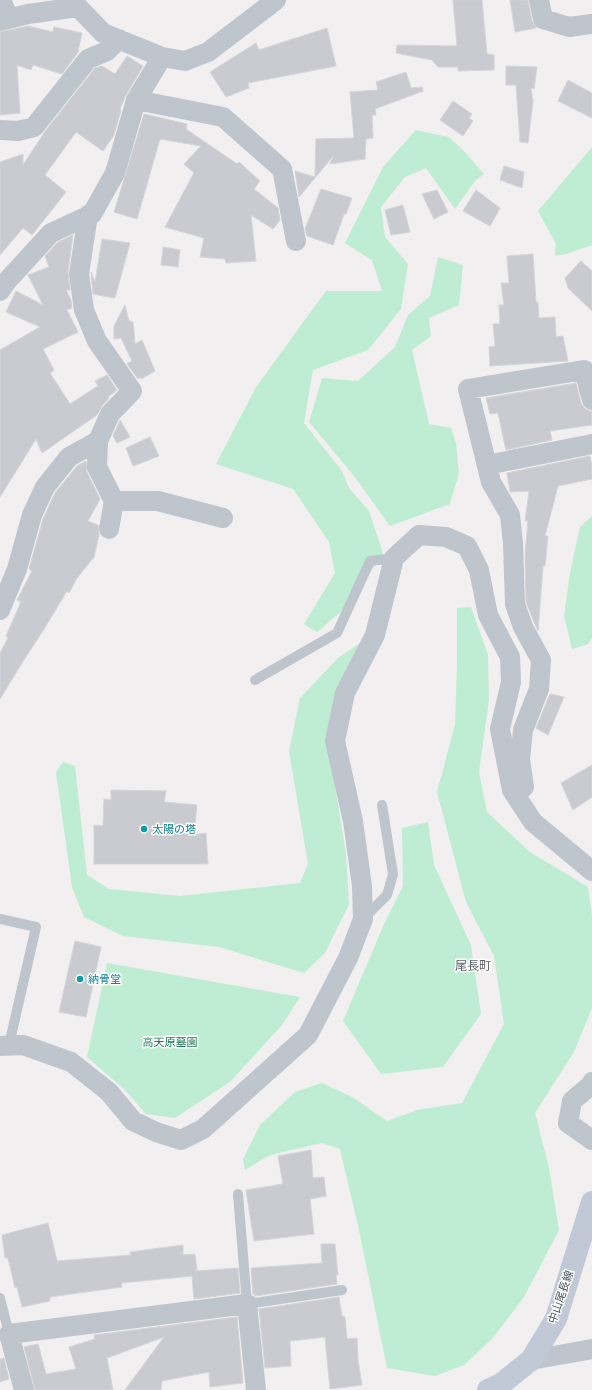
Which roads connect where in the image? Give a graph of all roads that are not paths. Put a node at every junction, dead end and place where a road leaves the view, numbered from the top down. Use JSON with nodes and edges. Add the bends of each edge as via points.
{"nodes":[{"id":1,"x":1,"y":0,"type":"edge"},
{"id":2,"x":276,"y":0,"type":"edge"},
{"id":3,"x":539,"y":0,"type":"edge"},
{"id":4,"x":76,"y":4,"type":"edge"},
{"id":5,"x":5,"y":19,"type":"edge"},
{"id":6,"x":592,"y":24,"type":"edge"},
{"id":7,"x":118,"y":39,"type":"junction"},
{"id":8,"x":162,"y":57,"type":"junction"},
{"id":9,"x":136,"y":100,"type":"junction"},
{"id":10,"x":0,"y":130,"type":"edge"},
{"id":11,"x":88,"y":215,"type":"junction"},
{"id":12,"x":296,"y":241,"type":"dead end"},
{"id":13,"x":0,"y":291,"type":"edge"},
{"id":14,"x":592,"y":400,"type":"edge"},
{"id":15,"x":98,"y":441,"type":"junction"},
{"id":16,"x":592,"y":444,"type":"edge"},
{"id":17,"x":487,"y":466,"type":"junction"},
{"id":18,"x":114,"y":501,"type":"junction"},
{"id":19,"x":223,"y":518,"type":"dead end"},
{"id":20,"x":109,"y":529,"type":"dead end"},
{"id":21,"x":394,"y":558,"type":"junction"},
{"id":22,"x":0,"y":610,"type":"edge"},
{"id":23,"x":255,"y":680,"type":"dead end"},
{"id":24,"x":382,"y":806,"type":"dead end"},
{"id":25,"x":524,"y":808,"type":"junction"},
{"id":26,"x":592,"y":871,"type":"edge"},
{"id":27,"x":0,"y":919,"type":"edge"},
{"id":28,"x":363,"y":919,"type":"junction"},
{"id":29,"x":4,"y":1046,"type":"edge"},
{"id":30,"x":592,"y":1082,"type":"edge"},
{"id":31,"x":592,"y":1140,"type":"edge"},
{"id":32,"x":238,"y":1194,"type":"dead end"},
{"id":33,"x":592,"y":1202,"type":"edge"},
{"id":34,"x":342,"y":1290,"type":"dead end"},
{"id":35,"x":0,"y":1298,"type":"edge"},
{"id":36,"x":247,"y":1304,"type":"junction"},
{"id":37,"x":9,"y":1334,"type":"junction"},
{"id":38,"x":592,"y":1349,"type":"edge"},
{"id":39,"x":531,"y":1360,"type":"junction"},
{"id":40,"x":24,"y":1390,"type":"edge"},
{"id":41,"x":256,"y":1390,"type":"edge"},
{"id":42,"x":488,"y":1390,"type":"edge"}],
"edges":[{"from":1,"to":5,"type":"street"},
{"from":2,"to":8,"type":"street","via":[[208,52],[185,61]]},
{"from":3,"to":6,"type":"street","via":[[543,19],[569,26]]},
{"from":4,"to":5,"type":"street"},
{"from":4,"to":7,"type":"street","via":[[103,33]]},
{"from":7,"to":8,"type":"street"},
{"from":7,"to":10,"type":"street","via":[[107,51],[88,59],[34,127],[18,132]]},
{"from":8,"to":9,"type":"street"},
{"from":9,"to":11,"type":"street","via":[[114,173],[92,214]]},
{"from":9,"to":12,"type":"street","via":[[223,117],[282,169]]},
{"from":11,"to":13,"type":"street","via":[[51,233]]},
{"from":11,"to":15,"type":"street","via":[[79,274],[84,310],[97,341],[132,391],[110,414]]},
{"from":14,"to":17,"type":"street","via":[[584,370],[468,389]]},
{"from":15,"to":18,"type":"street","via":[[97,466]]},
{"from":15,"to":22,"type":"street","via":[[69,457],[45,487],[32,515],[17,569]]},
{"from":16,"to":17,"type":"street"},
{"from":17,"to":25,"type":"street","via":[[491,482],[510,515],[515,604],[523,627],[541,660],[539,689],[523,730],[520,759],[526,800]]},
{"from":18,"to":19,"type":"street","via":[[158,501]]},
{"from":18,"to":20,"type":"street"},
{"from":21,"to":23,"type":"lane","via":[[370,562],[337,633]]},
{"from":21,"to":25,"type":"street","via":[[419,535],[446,537],[467,546],[480,570],[488,615],[510,657],[511,682],[500,729],[512,790]]},
{"from":21,"to":28,"type":"street","via":[[375,635],[345,693],[335,741],[353,821],[362,886]]},
{"from":24,"to":28,"type":"lane","via":[[392,874],[387,895]]},
{"from":25,"to":26,"type":"street","via":[[533,822]]},
{"from":27,"to":29,"type":"lane","via":[[36,927]]},
{"from":28,"to":29,"type":"street","via":[[348,958],[308,1035],[203,1129],[181,1140],[133,1121],[109,1092],[71,1062],[23,1045]]},
{"from":30,"to":31,"type":"street","via":[[572,1101],[568,1123]]},
{"from":32,"to":36,"type":"lane"},
{"from":33,"to":39,"type":"main road","name":"中山尾長線","via":[[556,1319]]},
{"from":34,"to":36,"type":"lane"},
{"from":35,"to":37,"type":"lane"},
{"from":36,"to":37,"type":"street"},
{"from":36,"to":41,"type":"street"},
{"from":37,"to":40,"type":"street"},
{"from":38,"to":39,"type":"street"},
{"from":39,"to":42,"type":"main road","name":"中山尾長線","via":[[501,1384]]}]}
